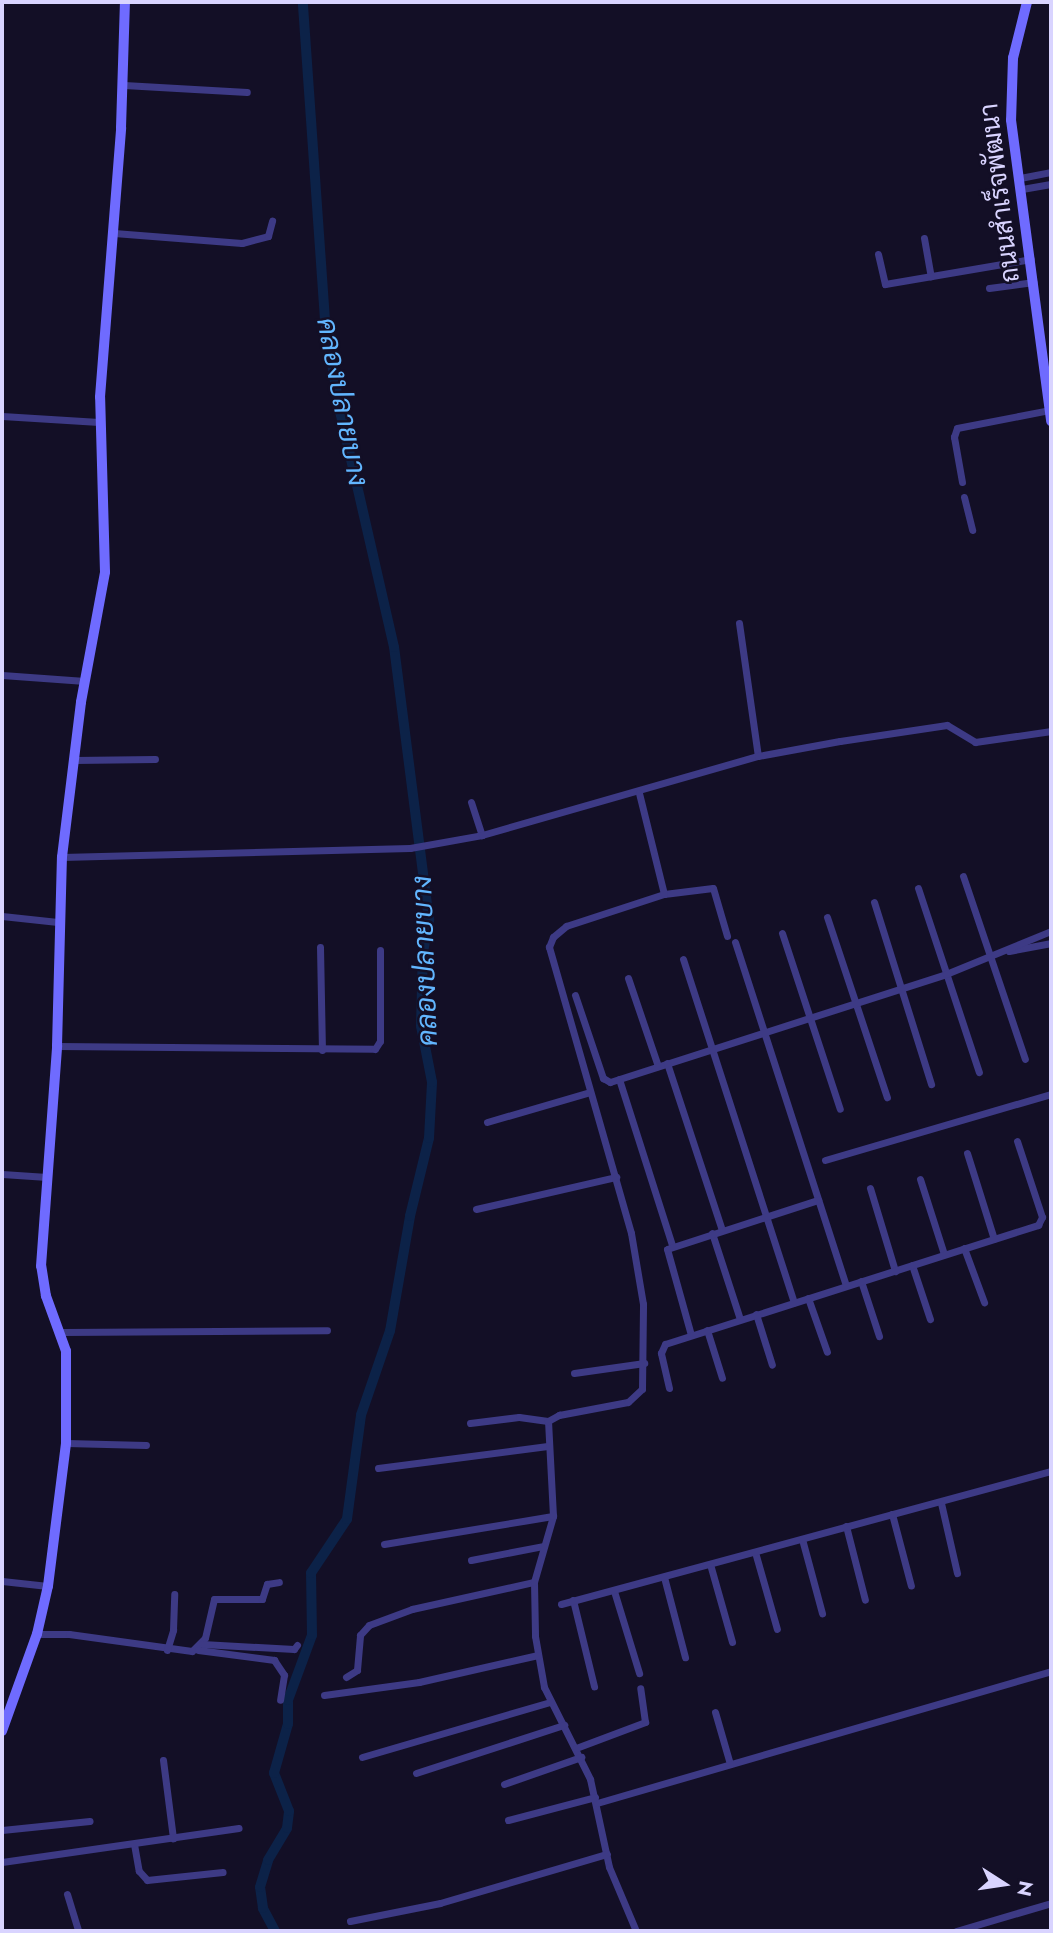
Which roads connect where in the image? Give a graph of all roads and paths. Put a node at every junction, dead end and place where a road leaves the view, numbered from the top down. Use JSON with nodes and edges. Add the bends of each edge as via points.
{"nodes":[{"id":1,"x":125,"y":2,"type":"edge"},
{"id":2,"x":1027,"y":2,"type":"edge"},
{"id":3,"x":124,"y":85,"type":"junction"},
{"id":4,"x":247,"y":92,"type":"dead end"},
{"id":5,"x":1051,"y":172,"type":"edge"},
{"id":6,"x":1020,"y":178,"type":"junction"},
{"id":7,"x":1051,"y":184,"type":"edge"},
{"id":8,"x":1022,"y":190,"type":"junction"},
{"id":9,"x":272,"y":221,"type":"dead end"},
{"id":10,"x":114,"y":233,"type":"junction"},
{"id":11,"x":924,"y":239,"type":"dead end"},
{"id":12,"x":878,"y":254,"type":"dead end"},
{"id":13,"x":1031,"y":259,"type":"junction"},
{"id":14,"x":931,"y":276,"type":"junction"},
{"id":15,"x":1034,"y":282,"type":"junction"},
{"id":16,"x":989,"y":288,"type":"dead end"},
{"id":17,"x":1050,"y":393,"type":"edge"},
{"id":18,"x":2,"y":416,"type":"edge"},
{"id":19,"x":1051,"y":416,"type":"edge"},
{"id":20,"x":99,"y":422,"type":"junction"},
{"id":21,"x":962,"y":482,"type":"dead end"},
{"id":22,"x":964,"y":497,"type":"dead end"},
{"id":23,"x":972,"y":530,"type":"dead end"},
{"id":24,"x":739,"y":623,"type":"dead end"},
{"id":25,"x":2,"y":675,"type":"edge"},
{"id":26,"x":85,"y":681,"type":"junction"},
{"id":27,"x":1051,"y":731,"type":"edge"},
{"id":28,"x":758,"y":756,"type":"junction"},
{"id":29,"x":155,"y":759,"type":"dead end"},
{"id":30,"x":74,"y":760,"type":"junction"},
{"id":31,"x":639,"y":793,"type":"junction"},
{"id":32,"x":471,"y":802,"type":"dead end"},
{"id":33,"x":482,"y":835,"type":"junction"},
{"id":34,"x":62,"y":857,"type":"junction"},
{"id":35,"x":963,"y":876,"type":"dead end"},
{"id":36,"x":918,"y":888,"type":"dead end"},
{"id":37,"x":664,"y":894,"type":"junction"},
{"id":38,"x":874,"y":902,"type":"dead end"},
{"id":39,"x":2,"y":916,"type":"edge"},
{"id":40,"x":827,"y":917,"type":"dead end"},
{"id":41,"x":58,"y":922,"type":"junction"},
{"id":42,"x":1051,"y":931,"type":"edge"},
{"id":43,"x":782,"y":933,"type":"dead end"},
{"id":44,"x":727,"y":936,"type":"dead end"},
{"id":45,"x":735,"y":942,"type":"dead end"},
{"id":46,"x":1051,"y":943,"type":"edge"},
{"id":47,"x":320,"y":947,"type":"dead end"},
{"id":48,"x":380,"y":950,"type":"dead end"},
{"id":49,"x":1009,"y":951,"type":"junction"},
{"id":50,"x":683,"y":959,"type":"dead end"},
{"id":51,"x":989,"y":959,"type":"junction"},
{"id":52,"x":946,"y":974,"type":"junction"},
{"id":53,"x":628,"y":978,"type":"dead end"},
{"id":54,"x":900,"y":989,"type":"junction"},
{"id":55,"x":575,"y":995,"type":"dead end"},
{"id":56,"x":855,"y":1003,"type":"junction"},
{"id":57,"x":810,"y":1018,"type":"junction"},
{"id":58,"x":765,"y":1032,"type":"junction"},
{"id":59,"x":57,"y":1046,"type":"junction"},
{"id":60,"x":322,"y":1050,"type":"junction"},
{"id":61,"x":712,"y":1050,"type":"junction"},
{"id":62,"x":1025,"y":1059,"type":"dead end"},
{"id":63,"x":667,"y":1063,"type":"junction"},
{"id":64,"x":657,"y":1066,"type":"junction"},
{"id":65,"x":979,"y":1072,"type":"dead end"},
{"id":66,"x":619,"y":1079,"type":"junction"},
{"id":67,"x":931,"y":1084,"type":"dead end"},
{"id":68,"x":590,"y":1092,"type":"junction"},
{"id":69,"x":1051,"y":1094,"type":"edge"},
{"id":70,"x":887,"y":1097,"type":"dead end"},
{"id":71,"x":840,"y":1109,"type":"dead end"},
{"id":72,"x":487,"y":1122,"type":"dead end"},
{"id":73,"x":1017,"y":1141,"type":"dead end"},
{"id":74,"x":967,"y":1153,"type":"dead end"},
{"id":75,"x":825,"y":1160,"type":"dead end"},
{"id":76,"x":2,"y":1174,"type":"edge"},
{"id":77,"x":47,"y":1177,"type":"junction"},
{"id":78,"x":616,"y":1177,"type":"junction"},
{"id":79,"x":920,"y":1179,"type":"dead end"},
{"id":80,"x":870,"y":1188,"type":"dead end"},
{"id":81,"x":818,"y":1200,"type":"junction"},
{"id":82,"x":476,"y":1209,"type":"dead end"},
{"id":83,"x":767,"y":1216,"type":"junction"},
{"id":84,"x":722,"y":1230,"type":"junction"},
{"id":85,"x":712,"y":1233,"type":"junction"},
{"id":86,"x":994,"y":1239,"type":"junction"},
{"id":87,"x":672,"y":1245,"type":"junction"},
{"id":88,"x":964,"y":1248,"type":"junction"},
{"id":89,"x":944,"y":1254,"type":"junction"},
{"id":90,"x":912,"y":1265,"type":"junction"},
{"id":91,"x":895,"y":1271,"type":"junction"},
{"id":92,"x":861,"y":1281,"type":"junction"},
{"id":93,"x":846,"y":1286,"type":"junction"},
{"id":94,"x":808,"y":1298,"type":"junction"},
{"id":95,"x":984,"y":1302,"type":"dead end"},
{"id":96,"x":794,"y":1303,"type":"junction"},
{"id":97,"x":757,"y":1314,"type":"junction"},
{"id":98,"x":740,"y":1319,"type":"junction"},
{"id":99,"x":930,"y":1319,"type":"dead end"},
{"id":100,"x":327,"y":1330,"type":"dead end"},
{"id":101,"x":707,"y":1330,"type":"junction"},
{"id":102,"x":62,"y":1332,"type":"junction"},
{"id":103,"x":691,"y":1335,"type":"junction"},
{"id":104,"x":879,"y":1336,"type":"dead end"},
{"id":105,"x":827,"y":1352,"type":"dead end"},
{"id":106,"x":643,"y":1363,"type":"junction"},
{"id":107,"x":772,"y":1365,"type":"dead end"},
{"id":108,"x":574,"y":1373,"type":"dead end"},
{"id":109,"x":722,"y":1378,"type":"dead end"},
{"id":110,"x":669,"y":1388,"type":"dead end"},
{"id":111,"x":548,"y":1421,"type":"junction"},
{"id":112,"x":470,"y":1423,"type":"dead end"},
{"id":113,"x":66,"y":1443,"type":"junction"},
{"id":114,"x":146,"y":1445,"type":"dead end"},
{"id":115,"x":548,"y":1446,"type":"junction"},
{"id":116,"x":378,"y":1468,"type":"dead end"},
{"id":117,"x":1051,"y":1471,"type":"edge"},
{"id":118,"x":941,"y":1503,"type":"junction"},
{"id":119,"x":892,"y":1514,"type":"junction"},
{"id":120,"x":553,"y":1516,"type":"junction"},
{"id":121,"x":846,"y":1526,"type":"junction"},
{"id":122,"x":802,"y":1539,"type":"junction"},
{"id":123,"x":384,"y":1544,"type":"dead end"},
{"id":124,"x":543,"y":1546,"type":"junction"},
{"id":125,"x":755,"y":1552,"type":"junction"},
{"id":126,"x":471,"y":1560,"type":"dead end"},
{"id":127,"x":710,"y":1564,"type":"junction"},
{"id":128,"x":957,"y":1573,"type":"dead end"},
{"id":129,"x":664,"y":1577,"type":"junction"},
{"id":130,"x":2,"y":1581,"type":"edge"},
{"id":131,"x":279,"y":1582,"type":"dead end"},
{"id":132,"x":534,"y":1582,"type":"junction"},
{"id":133,"x":48,"y":1586,"type":"junction"},
{"id":134,"x":911,"y":1586,"type":"dead end"},
{"id":135,"x":614,"y":1591,"type":"junction"},
{"id":136,"x":174,"y":1594,"type":"dead end"},
{"id":137,"x":865,"y":1600,"type":"dead end"},
{"id":138,"x":573,"y":1601,"type":"junction"},
{"id":139,"x":561,"y":1604,"type":"dead end"},
{"id":140,"x":822,"y":1613,"type":"dead end"},
{"id":141,"x":777,"y":1629,"type":"dead end"},
{"id":142,"x":37,"y":1634,"type":"junction"},
{"id":143,"x":732,"y":1643,"type":"dead end"},
{"id":144,"x":298,"y":1645,"type":"dead end"},
{"id":145,"x":200,"y":1647,"type":"junction"},
{"id":146,"x":167,"y":1650,"type":"junction"},
{"id":147,"x":538,"y":1655,"type":"junction"},
{"id":148,"x":685,"y":1657,"type":"dead end"},
{"id":149,"x":1051,"y":1671,"type":"edge"},
{"id":150,"x":639,"y":1673,"type":"dead end"},
{"id":151,"x":346,"y":1677,"type":"dead end"},
{"id":152,"x":594,"y":1686,"type":"dead end"},
{"id":153,"x":640,"y":1688,"type":"dead end"},
{"id":154,"x":324,"y":1695,"type":"dead end"},
{"id":155,"x":280,"y":1700,"type":"dead end"},
{"id":156,"x":550,"y":1702,"type":"junction"},
{"id":157,"x":715,"y":1712,"type":"dead end"},
{"id":158,"x":564,"y":1725,"type":"junction"},
{"id":159,"x":2,"y":1731,"type":"edge"},
{"id":160,"x":576,"y":1748,"type":"junction"},
{"id":161,"x":362,"y":1757,"type":"dead end"},
{"id":162,"x":581,"y":1757,"type":"junction"},
{"id":163,"x":163,"y":1760,"type":"dead end"},
{"id":164,"x":730,"y":1764,"type":"junction"},
{"id":165,"x":416,"y":1773,"type":"dead end"},
{"id":166,"x":504,"y":1784,"type":"dead end"},
{"id":167,"x":596,"y":1800,"type":"junction"},
{"id":168,"x":508,"y":1820,"type":"dead end"},
{"id":169,"x":90,"y":1821,"type":"dead end"},
{"id":170,"x":239,"y":1828,"type":"dead end"},
{"id":171,"x":2,"y":1830,"type":"edge"},
{"id":172,"x":173,"y":1838,"type":"junction"},
{"id":173,"x":134,"y":1844,"type":"junction"},
{"id":174,"x":607,"y":1854,"type":"junction"},
{"id":175,"x":2,"y":1862,"type":"edge"},
{"id":176,"x":223,"y":1872,"type":"dead end"},
{"id":177,"x":67,"y":1894,"type":"dead end"},
{"id":178,"x":1051,"y":1903,"type":"edge"},
{"id":179,"x":350,"y":1921,"type":"dead end"},
{"id":180,"x":78,"y":1931,"type":"edge"},
{"id":181,"x":636,"y":1931,"type":"edge"},
{"id":182,"x":956,"y":1931,"type":"edge"}],
"edges":[{"from":1,"to":3,"type":"street"},
{"from":2,"to":6,"type":"street","name":"ถนนสำเร็จพัฒนา","via":[[1011,84]]},
{"from":3,"to":4,"type":"street"},
{"from":3,"to":10,"type":"street"},
{"from":5,"to":6,"type":"street"},
{"from":6,"to":8,"type":"street","name":"ถนนสำเร็จพัฒนา"},
{"from":7,"to":8,"type":"street"},
{"from":8,"to":13,"type":"street","name":"ถนนสำเร็จพัฒนา"},
{"from":9,"to":10,"type":"street","via":[[270,234],[254,242]]},
{"from":10,"to":20,"type":"street"},
{"from":11,"to":14,"type":"street"},
{"from":12,"to":14,"type":"street","via":[[885,284]]},
{"from":13,"to":14,"type":"street"},
{"from":13,"to":15,"type":"street","name":"ถนนสำเร็จพัฒนา"},
{"from":15,"to":16,"type":"street"},
{"from":15,"to":17,"type":"street","name":"ถนนสำเร็จพัฒนา"},
{"from":17,"to":19,"type":"street","name":"ถนนสำเร็จพัฒนา"},
{"from":18,"to":20,"type":"street"},
{"from":19,"to":21,"type":"street","via":[[957,428],[954,437]]},
{"from":20,"to":26,"type":"street","via":[[105,572]]},
{"from":22,"to":23,"type":"street"},
{"from":24,"to":28,"type":"street"},
{"from":25,"to":26,"type":"street"},
{"from":26,"to":30,"type":"street"},
{"from":27,"to":28,"type":"street","via":[[975,742],[947,725]]},
{"from":28,"to":31,"type":"street"},
{"from":29,"to":30,"type":"street"},
{"from":30,"to":34,"type":"street"},
{"from":31,"to":33,"type":"street"},
{"from":31,"to":37,"type":"street"},
{"from":32,"to":33,"type":"street"},
{"from":33,"to":34,"type":"street","via":[[410,848]]},
{"from":34,"to":41,"type":"street"},
{"from":35,"to":51,"type":"street"},
{"from":36,"to":52,"type":"street"},
{"from":37,"to":44,"type":"street","via":[[713,888]]},
{"from":37,"to":68,"type":"street","via":[[566,926],[550,942]]},
{"from":38,"to":54,"type":"street"},
{"from":39,"to":41,"type":"street"},
{"from":40,"to":56,"type":"street"},
{"from":41,"to":59,"type":"street"},
{"from":42,"to":49,"type":"street","via":[[1019,942]]},
{"from":43,"to":57,"type":"street"},
{"from":45,"to":58,"type":"street"},
{"from":46,"to":49,"type":"street"},
{"from":47,"to":60,"type":"street"},
{"from":48,"to":60,"type":"street","via":[[378,1046]]},
{"from":49,"to":51,"type":"street"},
{"from":50,"to":61,"type":"street"},
{"from":51,"to":52,"type":"street"},
{"from":51,"to":62,"type":"street"},
{"from":52,"to":54,"type":"street"},
{"from":52,"to":65,"type":"street"},
{"from":53,"to":64,"type":"street"},
{"from":54,"to":56,"type":"street"},
{"from":54,"to":67,"type":"street"},
{"from":55,"to":66,"type":"street","via":[[603,1078],[610,1082]]},
{"from":56,"to":57,"type":"street"},
{"from":56,"to":70,"type":"street"},
{"from":57,"to":58,"type":"street"},
{"from":57,"to":71,"type":"street"},
{"from":58,"to":61,"type":"street"},
{"from":58,"to":81,"type":"street"},
{"from":59,"to":60,"type":"street"},
{"from":59,"to":77,"type":"street"},
{"from":61,"to":63,"type":"street"},
{"from":61,"to":83,"type":"street"},
{"from":63,"to":64,"type":"street"},
{"from":63,"to":84,"type":"street"},
{"from":64,"to":66,"type":"street"},
{"from":66,"to":87,"type":"street"},
{"from":68,"to":72,"type":"street"},
{"from":68,"to":78,"type":"street"},
{"from":69,"to":75,"type":"street"},
{"from":73,"to":86,"type":"street","via":[[1041,1221]]},
{"from":74,"to":86,"type":"street"},
{"from":76,"to":77,"type":"street"},
{"from":77,"to":102,"type":"street","via":[[42,1282]]},
{"from":78,"to":82,"type":"street"},
{"from":78,"to":106,"type":"street","via":[[639,1271]]},
{"from":79,"to":89,"type":"street"},
{"from":80,"to":91,"type":"street"},
{"from":81,"to":83,"type":"street"},
{"from":81,"to":93,"type":"street"},
{"from":83,"to":84,"type":"street"},
{"from":83,"to":96,"type":"street"},
{"from":84,"to":85,"type":"street"},
{"from":85,"to":87,"type":"street"},
{"from":85,"to":98,"type":"street"},
{"from":86,"to":88,"type":"street"},
{"from":87,"to":103,"type":"street","via":[[667,1256]]},
{"from":88,"to":89,"type":"street"},
{"from":88,"to":95,"type":"street"},
{"from":89,"to":90,"type":"street"},
{"from":90,"to":91,"type":"street"},
{"from":90,"to":99,"type":"street"},
{"from":91,"to":92,"type":"street"},
{"from":92,"to":93,"type":"street"},
{"from":92,"to":104,"type":"street"},
{"from":93,"to":94,"type":"street"},
{"from":94,"to":96,"type":"street"},
{"from":94,"to":105,"type":"street"},
{"from":96,"to":97,"type":"street"},
{"from":97,"to":98,"type":"street"},
{"from":97,"to":107,"type":"street"},
{"from":98,"to":101,"type":"street"},
{"from":100,"to":102,"type":"street"},
{"from":101,"to":103,"type":"street"},
{"from":101,"to":109,"type":"street"},
{"from":102,"to":113,"type":"street"},
{"from":103,"to":110,"type":"street","via":[[662,1348]]},
{"from":106,"to":108,"type":"street"},
{"from":106,"to":111,"type":"street","via":[[638,1397]]},
{"from":111,"to":112,"type":"street","via":[[519,1417]]},
{"from":111,"to":115,"type":"street"},
{"from":113,"to":114,"type":"street"},
{"from":113,"to":133,"type":"street"},
{"from":115,"to":116,"type":"street"},
{"from":115,"to":120,"type":"street"},
{"from":117,"to":118,"type":"street"},
{"from":118,"to":119,"type":"street"},
{"from":118,"to":128,"type":"street"},
{"from":119,"to":121,"type":"street"},
{"from":119,"to":134,"type":"street"},
{"from":120,"to":123,"type":"street"},
{"from":120,"to":124,"type":"street"},
{"from":121,"to":122,"type":"street"},
{"from":121,"to":137,"type":"street"},
{"from":122,"to":125,"type":"street"},
{"from":122,"to":140,"type":"street"},
{"from":124,"to":126,"type":"street"},
{"from":124,"to":132,"type":"street"},
{"from":125,"to":127,"type":"street"},
{"from":125,"to":141,"type":"street"},
{"from":127,"to":129,"type":"street"},
{"from":127,"to":143,"type":"street"},
{"from":129,"to":135,"type":"street"},
{"from":129,"to":148,"type":"street"},
{"from":130,"to":133,"type":"street"},
{"from":131,"to":145,"type":"street","via":[[267,1584],[262,1599],[214,1599]]},
{"from":132,"to":147,"type":"street"},
{"from":132,"to":151,"type":"street","via":[[412,1609],[369,1625],[360,1635],[358,1670]]},
{"from":133,"to":142,"type":"street"},
{"from":135,"to":138,"type":"street"},
{"from":135,"to":150,"type":"street"},
{"from":136,"to":146,"type":"street","via":[[174,1624]]},
{"from":138,"to":139,"type":"street"},
{"from":138,"to":152,"type":"street"},
{"from":142,"to":146,"type":"street","via":[[69,1634]]},
{"from":142,"to":159,"type":"street"},
{"from":144,"to":145,"type":"street","via":[[294,1649]]},
{"from":145,"to":146,"type":"street"},
{"from":145,"to":155,"type":"street","via":[[274,1660],[284,1675]]},
{"from":147,"to":154,"type":"street","via":[[419,1682]]},
{"from":147,"to":156,"type":"street"},
{"from":149,"to":164,"type":"street"},
{"from":153,"to":160,"type":"street","via":[[645,1722]]},
{"from":156,"to":158,"type":"street"},
{"from":156,"to":161,"type":"street"},
{"from":157,"to":164,"type":"street"},
{"from":158,"to":160,"type":"street"},
{"from":158,"to":165,"type":"street"},
{"from":160,"to":162,"type":"street"},
{"from":162,"to":166,"type":"street"},
{"from":162,"to":167,"type":"street"},
{"from":163,"to":172,"type":"street"},
{"from":164,"to":167,"type":"street"},
{"from":167,"to":168,"type":"street"},
{"from":167,"to":174,"type":"street"},
{"from":169,"to":171,"type":"street"},
{"from":170,"to":172,"type":"street"},
{"from":172,"to":173,"type":"street"},
{"from":173,"to":175,"type":"street"},
{"from":173,"to":176,"type":"street","via":[[139,1871],[147,1880]]},
{"from":174,"to":179,"type":"street","via":[[440,1903]]},
{"from":174,"to":181,"type":"street"},
{"from":177,"to":180,"type":"street"},
{"from":178,"to":182,"type":"street"}]}
